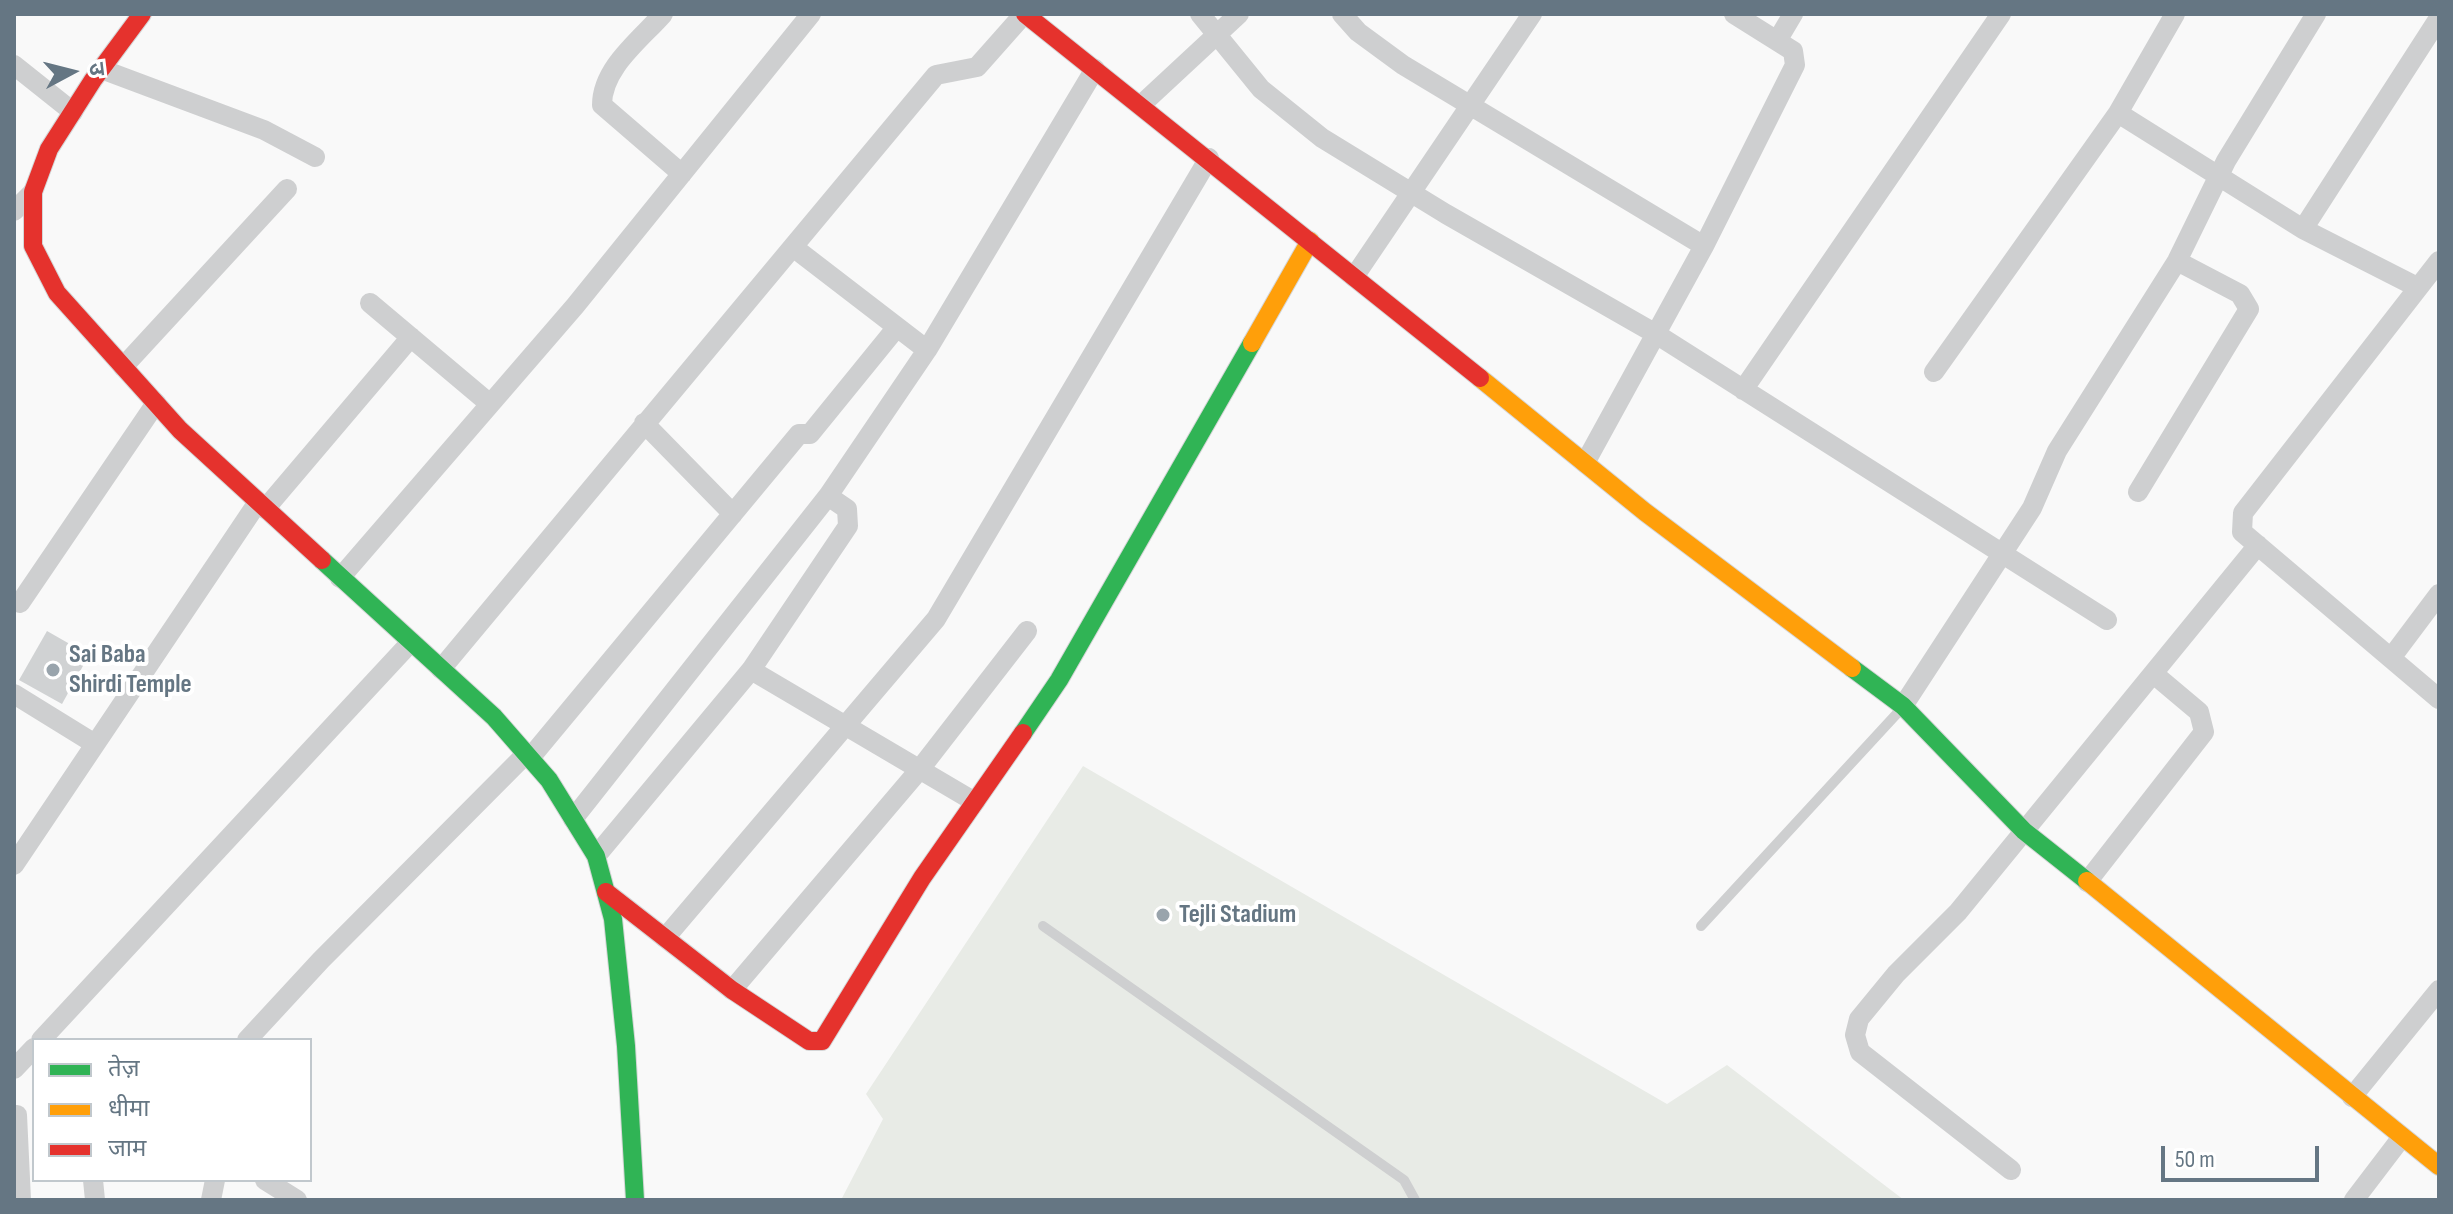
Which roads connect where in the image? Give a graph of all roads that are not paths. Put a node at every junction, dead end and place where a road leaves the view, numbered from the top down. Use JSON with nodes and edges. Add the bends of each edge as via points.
{"nodes":[{"id":1,"x":142,"y":14,"type":"edge"},
{"id":2,"x":663,"y":14,"type":"edge"},
{"id":3,"x":811,"y":14,"type":"edge"},
{"id":4,"x":1025,"y":14,"type":"edge"},
{"id":5,"x":1200,"y":14,"type":"edge"},
{"id":6,"x":1239,"y":14,"type":"edge"},
{"id":7,"x":1342,"y":14,"type":"edge"},
{"id":8,"x":1532,"y":14,"type":"edge"},
{"id":9,"x":1734,"y":14,"type":"edge"},
{"id":10,"x":1793,"y":14,"type":"edge"},
{"id":11,"x":2175,"y":14,"type":"edge"},
{"id":12,"x":2316,"y":14,"type":"edge"},
{"id":13,"x":1992,"y":17,"type":"edge"},
{"id":14,"x":2439,"y":18,"type":"edge"},
{"id":15,"x":1218,"y":34,"type":"junction"},
{"id":16,"x":1777,"y":41,"type":"junction"},
{"id":17,"x":2431,"y":48,"type":"edge"},
{"id":18,"x":14,"y":65,"type":"edge"},
{"id":19,"x":101,"y":69,"type":"junction"},
{"id":20,"x":1095,"y":69,"type":"junction"},
{"id":21,"x":1141,"y":105,"type":"junction"},
{"id":22,"x":1470,"y":106,"type":"junction"},
{"id":23,"x":73,"y":112,"type":"junction"},
{"id":24,"x":2118,"y":113,"type":"junction"},
{"id":25,"x":315,"y":157,"type":"dead end"},
{"id":26,"x":1209,"y":158,"type":"junction"},
{"id":27,"x":682,"y":174,"type":"junction"},
{"id":28,"x":2220,"y":175,"type":"junction"},
{"id":29,"x":287,"y":189,"type":"dead end"},
{"id":30,"x":33,"y":192,"type":"junction"},
{"id":31,"x":1411,"y":193,"type":"junction"},
{"id":32,"x":14,"y":211,"type":"edge"},
{"id":33,"x":2303,"y":229,"type":"junction"},
{"id":34,"x":1310,"y":241,"type":"junction"},
{"id":35,"x":1704,"y":246,"type":"junction"},
{"id":36,"x":793,"y":247,"type":"junction"},
{"id":37,"x":2177,"y":261,"type":"junction"},
{"id":38,"x":2439,"y":261,"type":"edge"},
{"id":39,"x":1354,"y":277,"type":"junction"},
{"id":40,"x":2417,"y":287,"type":"junction"},
{"id":41,"x":370,"y":303,"type":"dead end"},
{"id":42,"x":897,"y":327,"type":"junction"},
{"id":43,"x":1656,"y":334,"type":"junction"},
{"id":44,"x":411,"y":337,"type":"junction"},
{"id":45,"x":927,"y":350,"type":"junction"},
{"id":46,"x":123,"y":367,"type":"junction"},
{"id":47,"x":1934,"y":372,"type":"dead end"},
{"id":48,"x":1743,"y":390,"type":"junction"},
{"id":49,"x":156,"y":403,"type":"junction"},
{"id":50,"x":490,"y":404,"type":"junction"},
{"id":51,"x":644,"y":423,"type":"junction"},
{"id":52,"x":1585,"y":463,"type":"junction"},
{"id":53,"x":2138,"y":492,"type":"dead end"},
{"id":54,"x":828,"y":496,"type":"junction"},
{"id":55,"x":262,"y":506,"type":"junction"},
{"id":56,"x":733,"y":514,"type":"junction"},
{"id":57,"x":2258,"y":545,"type":"junction"},
{"id":58,"x":2001,"y":556,"type":"junction"},
{"id":59,"x":340,"y":578,"type":"junction"},
{"id":60,"x":2439,"y":594,"type":"edge"},
{"id":61,"x":20,"y":603,"type":"dead end"},
{"id":62,"x":2107,"y":620,"type":"dead end"},
{"id":63,"x":1027,"y":631,"type":"dead end"},
{"id":64,"x":411,"y":642,"type":"junction"},
{"id":65,"x":2391,"y":658,"type":"junction"},
{"id":66,"x":441,"y":669,"type":"junction"},
{"id":67,"x":751,"y":670,"type":"junction"},
{"id":68,"x":2155,"y":675,"type":"junction"},
{"id":69,"x":14,"y":694,"type":"edge"},
{"id":70,"x":2439,"y":699,"type":"edge"},
{"id":71,"x":1903,"y":706,"type":"junction"},
{"id":72,"x":846,"y":726,"type":"junction"},
{"id":73,"x":95,"y":744,"type":"junction"},
{"id":74,"x":528,"y":756,"type":"junction"},
{"id":75,"x":920,"y":769,"type":"junction"},
{"id":76,"x":975,"y":802,"type":"junction"},
{"id":77,"x":573,"y":819,"type":"junction"},
{"id":78,"x":2024,"y":831,"type":"junction"},
{"id":79,"x":596,"y":856,"type":"junction"},
{"id":80,"x":14,"y":865,"type":"edge"},
{"id":81,"x":2087,"y":882,"type":"junction"},
{"id":82,"x":606,"y":892,"type":"junction"},
{"id":83,"x":1043,"y":926,"type":"dead end"},
{"id":84,"x":1701,"y":926,"type":"dead end"},
{"id":85,"x":665,"y":938,"type":"junction"},
{"id":86,"x":732,"y":990,"type":"junction"},
{"id":87,"x":2439,"y":990,"type":"edge"},
{"id":88,"x":43,"y":1038,"type":"edge"},
{"id":89,"x":249,"y":1038,"type":"edge"},
{"id":90,"x":32,"y":1050,"type":"edge"},
{"id":91,"x":14,"y":1069,"type":"edge"},
{"id":92,"x":2352,"y":1097,"type":"junction"},
{"id":93,"x":22,"y":1115,"type":"edge"},
{"id":94,"x":2402,"y":1137,"type":"junction"},
{"id":95,"x":2439,"y":1166,"type":"edge"},
{"id":96,"x":2011,"y":1170,"type":"dead end"},
{"id":97,"x":268,"y":1182,"type":"edge"},
{"id":98,"x":21,"y":1200,"type":"edge"},
{"id":99,"x":297,"y":1200,"type":"edge"},
{"id":100,"x":635,"y":1200,"type":"edge"},
{"id":101,"x":1415,"y":1200,"type":"edge"},
{"id":102,"x":2354,"y":1200,"type":"edge"}],
"edges":[{"from":1,"to":19,"type":"street"},
{"from":2,"to":27,"type":"street","via":[[610,73],[602,105]]},
{"from":3,"to":27,"type":"street"},
{"from":4,"to":20,"type":"street"},
{"from":4,"to":36,"type":"street","via":[[977,67],[936,75]]},
{"from":5,"to":15,"type":"street"},
{"from":6,"to":15,"type":"street"},
{"from":7,"to":22,"type":"street","via":[[1403,65]]},
{"from":8,"to":22,"type":"street"},
{"from":9,"to":16,"type":"street"},
{"from":10,"to":16,"type":"street"},
{"from":11,"to":24,"type":"street"},
{"from":12,"to":28,"type":"street"},
{"from":13,"to":48,"type":"street"},
{"from":14,"to":17,"type":"street"},
{"from":15,"to":21,"type":"street"},
{"from":15,"to":31,"type":"street","via":[[1261,89],[1322,138]]},
{"from":16,"to":35,"type":"street","via":[[1793,51],[1795,65]]},
{"from":17,"to":33,"type":"street"},
{"from":18,"to":23,"type":"street"},
{"from":19,"to":23,"type":"street"},
{"from":19,"to":25,"type":"street","via":[[264,130]]},
{"from":20,"to":21,"type":"street"},
{"from":20,"to":45,"type":"street"},
{"from":21,"to":26,"type":"street"},
{"from":22,"to":31,"type":"street"},
{"from":22,"to":35,"type":"street"},
{"from":23,"to":30,"type":"street","via":[[49,149]]},
{"from":24,"to":28,"type":"street"},
{"from":24,"to":47,"type":"street"},
{"from":26,"to":34,"type":"street"},
{"from":26,"to":72,"type":"street","via":[[936,619]]},
{"from":27,"to":50,"type":"street"},
{"from":28,"to":33,"type":"street"},
{"from":28,"to":37,"type":"street"},
{"from":29,"to":46,"type":"street"},
{"from":30,"to":32,"type":"street"},
{"from":30,"to":46,"type":"street","via":[[33,246],[57,293]]},
{"from":31,"to":39,"type":"street"},
{"from":31,"to":43,"type":"street"},
{"from":33,"to":40,"type":"street"},
{"from":34,"to":39,"type":"street"},
{"from":34,"to":76,"type":"street","via":[[1059,680]]},
{"from":35,"to":43,"type":"street"},
{"from":36,"to":42,"type":"street"},
{"from":36,"to":51,"type":"street"},
{"from":37,"to":53,"type":"street","via":[[2240,294],[2249,309]]},
{"from":37,"to":58,"type":"street","via":[[2057,451],[2032,508]]},
{"from":38,"to":40,"type":"street"},
{"from":39,"to":52,"type":"street"},
{"from":40,"to":57,"type":"street","via":[[2243,513],[2242,532]]},
{"from":41,"to":44,"type":"street"},
{"from":42,"to":45,"type":"street"},
{"from":42,"to":56,"type":"street","via":[[810,434],[799,434]]},
{"from":43,"to":48,"type":"street"},
{"from":43,"to":52,"type":"street"},
{"from":44,"to":50,"type":"street"},
{"from":44,"to":55,"type":"street"},
{"from":45,"to":54,"type":"street"},
{"from":46,"to":49,"type":"street"},
{"from":48,"to":58,"type":"street"},
{"from":49,"to":55,"type":"street"},
{"from":49,"to":61,"type":"street"},
{"from":50,"to":59,"type":"street"},
{"from":51,"to":56,"type":"street"},
{"from":51,"to":66,"type":"street"},
{"from":52,"to":71,"type":"street"},
{"from":54,"to":67,"type":"street","via":[[847,509],[848,526]]},
{"from":54,"to":77,"type":"street"},
{"from":55,"to":59,"type":"street"},
{"from":55,"to":73,"type":"street"},
{"from":56,"to":74,"type":"street"},
{"from":57,"to":65,"type":"street"},
{"from":57,"to":68,"type":"street"},
{"from":58,"to":62,"type":"street"},
{"from":58,"to":71,"type":"street"},
{"from":59,"to":64,"type":"street"},
{"from":60,"to":65,"type":"street"},
{"from":63,"to":75,"type":"street"},
{"from":64,"to":66,"type":"street"},
{"from":64,"to":88,"type":"street"},
{"from":65,"to":70,"type":"street"},
{"from":66,"to":74,"type":"street"},
{"from":67,"to":72,"type":"street"},
{"from":67,"to":79,"type":"street"},
{"from":68,"to":78,"type":"street"},
{"from":68,"to":81,"type":"street","via":[[2199,712],[2204,732]]},
{"from":69,"to":73,"type":"street"},
{"from":71,"to":78,"type":"street"},
{"from":71,"to":84,"type":"lane"},
{"from":72,"to":75,"type":"street"},
{"from":72,"to":85,"type":"street"},
{"from":73,"to":80,"type":"street"},
{"from":74,"to":77,"type":"street"},
{"from":74,"to":89,"type":"street"},
{"from":75,"to":76,"type":"street"},
{"from":75,"to":86,"type":"street"},
{"from":76,"to":86,"type":"street","via":[[822,1041],[809,1041]]},
{"from":77,"to":79,"type":"street"},
{"from":78,"to":81,"type":"street"},
{"from":78,"to":96,"type":"street","via":[[1958,912],[1896,974],[1859,1019],[1855,1035],[1860,1052]]},
{"from":79,"to":82,"type":"street"},
{"from":81,"to":92,"type":"street"},
{"from":82,"to":85,"type":"street"},
{"from":82,"to":100,"type":"street","via":[[626,1046]]},
{"from":83,"to":101,"type":"lane","via":[[1404,1180]]},
{"from":85,"to":86,"type":"street"},
{"from":87,"to":92,"type":"street"},
{"from":90,"to":91,"type":"street"},
{"from":92,"to":94,"type":"street"},
{"from":93,"to":98,"type":"street"},
{"from":94,"to":95,"type":"street"},
{"from":94,"to":102,"type":"street"},
{"from":97,"to":99,"type":"street"}]}
